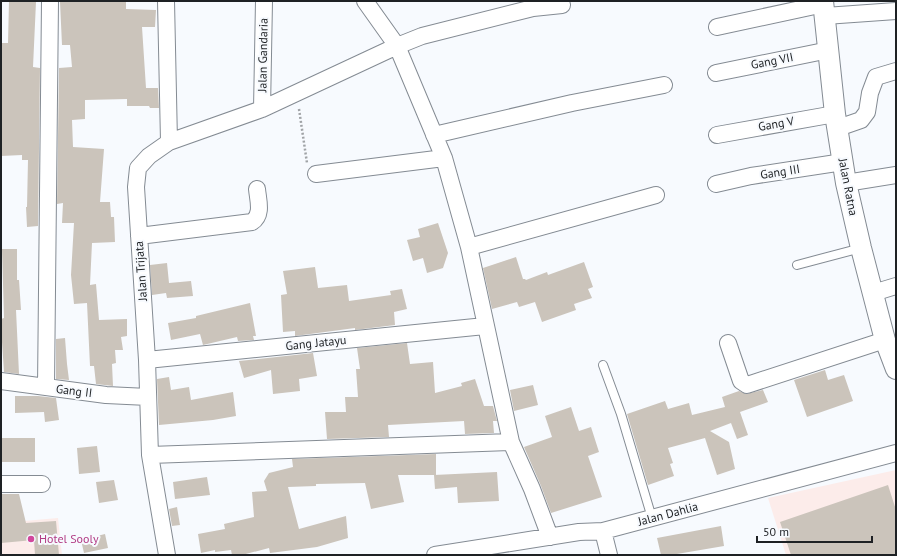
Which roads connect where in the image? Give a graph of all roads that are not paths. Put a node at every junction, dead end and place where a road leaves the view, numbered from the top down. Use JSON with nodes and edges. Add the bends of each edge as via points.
{"nodes":[{"id":1,"x":50,"y":1,"type":"edge"},
{"id":2,"x":166,"y":1,"type":"edge"},
{"id":3,"x":264,"y":1,"type":"edge"},
{"id":4,"x":365,"y":1,"type":"edge"},
{"id":5,"x":532,"y":5,"type":"edge"},
{"id":6,"x":562,"y":5,"type":"dead end"},
{"id":7,"x":824,"y":7,"type":"edge"},
{"id":8,"x":896,"y":11,"type":"edge"},
{"id":9,"x":717,"y":27,"type":"dead end"},
{"id":10,"x":397,"y":46,"type":"junction"},
{"id":11,"x":829,"y":50,"type":"junction"},
{"id":12,"x":896,"y":71,"type":"edge"},
{"id":13,"x":716,"y":73,"type":"dead end"},
{"id":14,"x":664,"y":85,"type":"dead end"},
{"id":15,"x":262,"y":109,"type":"junction"},
{"id":16,"x":836,"y":120,"type":"junction"},
{"id":17,"x":434,"y":135,"type":"junction"},
{"id":18,"x":717,"y":135,"type":"dead end"},
{"id":19,"x":170,"y":142,"type":"junction"},
{"id":20,"x":444,"y":158,"type":"junction"},
{"id":21,"x":843,"y":162,"type":"junction"},
{"id":22,"x":316,"y":174,"type":"road end"},
{"id":23,"x":896,"y":175,"type":"edge"},
{"id":24,"x":846,"y":183,"type":"junction"},
{"id":25,"x":716,"y":184,"type":"dead end"},
{"id":26,"x":257,"y":189,"type":"dead end"},
{"id":27,"x":656,"y":195,"type":"dead end"},
{"id":28,"x":139,"y":236,"type":"junction"},
{"id":29,"x":469,"y":247,"type":"junction"},
{"id":30,"x":861,"y":248,"type":"junction"},
{"id":31,"x":797,"y":265,"type":"dead end"},
{"id":32,"x":896,"y":286,"type":"edge"},
{"id":33,"x":873,"y":293,"type":"junction"},
{"id":34,"x":486,"y":326,"type":"junction"},
{"id":35,"x":885,"y":340,"type":"junction"},
{"id":36,"x":728,"y":343,"type":"dead end"},
{"id":37,"x":147,"y":360,"type":"junction"},
{"id":38,"x":603,"y":365,"type":"dead end"},
{"id":39,"x":896,"y":369,"type":"edge"},
{"id":40,"x":1,"y":381,"type":"edge"},
{"id":41,"x":46,"y":387,"type":"junction"},
{"id":42,"x":148,"y":397,"type":"junction"},
{"id":43,"x":511,"y":442,"type":"junction"},
{"id":44,"x":896,"y":453,"type":"edge"},
{"id":45,"x":150,"y":455,"type":"junction"},
{"id":46,"x":1,"y":484,"type":"edge"},
{"id":47,"x":42,"y":484,"type":"dead end"},
{"id":48,"x":652,"y":518,"type":"junction"},
{"id":49,"x":603,"y":531,"type":"junction"},
{"id":50,"x":550,"y":537,"type":"junction"},
{"id":51,"x":167,"y":555,"type":"edge"},
{"id":52,"x":435,"y":555,"type":"edge"},
{"id":53,"x":609,"y":555,"type":"edge"}],
"edges":[{"from":1,"to":41,"type":"street"},
{"from":2,"to":19,"type":"street"},
{"from":3,"to":15,"type":"street","name":"Jalan Gandaria"},
{"from":4,"to":10,"type":"street"},
{"from":5,"to":6,"type":"street"},
{"from":5,"to":10,"type":"street","via":[[422,36]]},
{"from":7,"to":8,"type":"street"},
{"from":7,"to":9,"type":"street"},
{"from":7,"to":11,"type":"street","name":"Jalan Ratna"},
{"from":10,"to":15,"type":"street"},
{"from":10,"to":17,"type":"street"},
{"from":11,"to":13,"type":"street","name":"Gang VII"},
{"from":11,"to":16,"type":"street","name":"Jalan Ratna"},
{"from":12,"to":16,"type":"street","name":"Gang V","via":[[876,77],[867,112],[861,120]]},
{"from":14,"to":17,"type":"street"},
{"from":15,"to":19,"type":"street"},
{"from":16,"to":18,"type":"street","name":"Gang V"},
{"from":16,"to":21,"type":"street","name":"Jalan Ratna"},
{"from":17,"to":20,"type":"street"},
{"from":19,"to":28,"type":"street","name":"Jalan Trijata","via":[[149,156],[138,168],[136,187]]},
{"from":20,"to":22,"type":"street"},
{"from":20,"to":29,"type":"street"},
{"from":21,"to":24,"type":"street","name":"Jalan Ratna"},
{"from":21,"to":25,"type":"street","name":"Gang III"},
{"from":23,"to":24,"type":"street"},
{"from":24,"to":30,"type":"street","name":"Jalan Ratna"},
{"from":26,"to":28,"type":"street","via":[[259,214],[252,222]]},
{"from":27,"to":29,"type":"street"},
{"from":28,"to":37,"type":"street","name":"Jalan Trijata"},
{"from":29,"to":34,"type":"street"},
{"from":30,"to":31,"type":"lane"},
{"from":30,"to":33,"type":"street","name":"Jalan Ratna"},
{"from":32,"to":33,"type":"street"},
{"from":33,"to":35,"type":"street","name":"Jalan Ratna"},
{"from":34,"to":37,"type":"street","name":"Gang Jatayu"},
{"from":34,"to":43,"type":"street"},
{"from":35,"to":36,"type":"street","via":[[747,385],[741,381]]},
{"from":35,"to":39,"type":"street","name":"Jalan Ratna"},
{"from":37,"to":42,"type":"street","name":"Jalan Trijata"},
{"from":38,"to":48,"type":"lane","via":[[621,414]]},
{"from":40,"to":41,"type":"street","name":"Gang II"},
{"from":41,"to":42,"type":"street","name":"Gang II","via":[[106,395]]},
{"from":42,"to":45,"type":"street","name":"Jalan Trijata"},
{"from":43,"to":45,"type":"street"},
{"from":43,"to":50,"type":"street"},
{"from":44,"to":48,"type":"street","name":"Jalan Dahlia"},
{"from":45,"to":51,"type":"street","name":"Jalan Trijata"},
{"from":46,"to":47,"type":"street"},
{"from":48,"to":49,"type":"street","name":"Jalan Dahlia"},
{"from":49,"to":50,"type":"street","name":"Jalan Dahlia"},
{"from":49,"to":53,"type":"street"},
{"from":50,"to":52,"type":"street","name":"Jalan Dahlia"}]}
